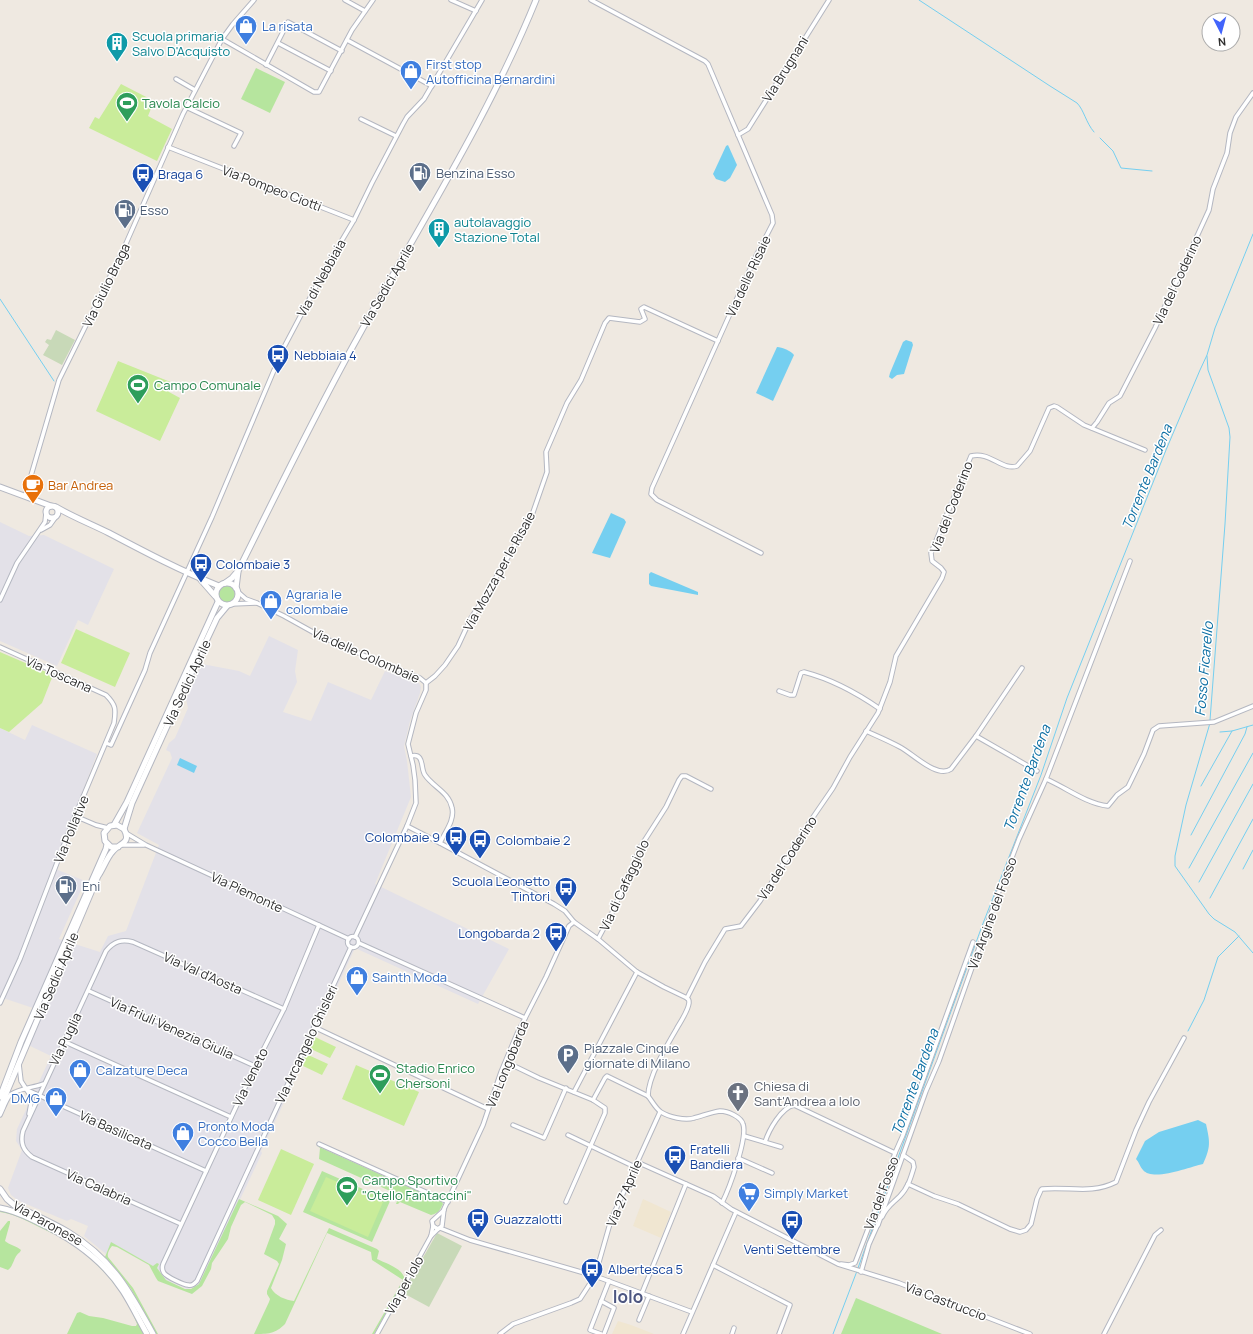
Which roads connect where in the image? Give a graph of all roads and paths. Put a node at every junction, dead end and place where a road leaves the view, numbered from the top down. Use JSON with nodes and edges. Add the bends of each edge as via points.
{"nodes":[{"id":1,"x":254,"y":0,"type":"edge"},
{"id":2,"x":345,"y":0,"type":"edge"},
{"id":3,"x":373,"y":0,"type":"edge"},
{"id":4,"x":451,"y":0,"type":"edge"},
{"id":5,"x":482,"y":0,"type":"edge"},
{"id":6,"x":536,"y":0,"type":"edge"},
{"id":7,"x":591,"y":0,"type":"edge"},
{"id":8,"x":829,"y":0,"type":"edge"},
{"id":9,"x":365,"y":11,"type":"junction"},
{"id":10,"x":476,"y":11,"type":"junction"},
{"id":11,"x":222,"y":39,"type":"junction"},
{"id":12,"x":347,"y":40,"type":"junction"},
{"id":13,"x":278,"y":43,"type":"junction"},
{"id":14,"x":342,"y":51,"type":"junction"},
{"id":15,"x":266,"y":65,"type":"junction"},
{"id":16,"x":331,"y":71,"type":"junction"},
{"id":17,"x":176,"y":79,"type":"dead end"},
{"id":18,"x":432,"y":86,"type":"junction"},
{"id":19,"x":195,"y":90,"type":"junction"},
{"id":20,"x":1253,"y":93,"type":"edge"},
{"id":21,"x":186,"y":107,"type":"junction"},
{"id":22,"x":361,"y":119,"type":"dead end"},
{"id":23,"x":738,"y":135,"type":"junction"},
{"id":24,"x":396,"y":136,"type":"junction"},
{"id":25,"x":234,"y":146,"type":"dead end"},
{"id":26,"x":168,"y":147,"type":"junction"},
{"id":27,"x":354,"y":220,"type":"junction"},
{"id":28,"x":718,"y":341,"type":"junction"},
{"id":29,"x":1092,"y":428,"type":"junction"},
{"id":30,"x":1145,"y":450,"type":"dead end"},
{"id":31,"x":0,"y":487,"type":"edge"},
{"id":32,"x":26,"y":496,"type":"junction"},
{"id":33,"x":50,"y":509,"type":"junction"},
{"id":34,"x":72,"y":516,"type":"junction"},
{"id":35,"x":56,"y":517,"type":"junction"},
{"id":36,"x":40,"y":531,"type":"junction"},
{"id":37,"x":761,"y":553,"type":"dead end"},
{"id":38,"x":1130,"y":561,"type":"dead end"},
{"id":39,"x":187,"y":571,"type":"junction"},
{"id":40,"x":238,"y":571,"type":"junction"},
{"id":41,"x":198,"y":578,"type":"junction"},
{"id":42,"x":225,"y":583,"type":"junction"},
{"id":43,"x":219,"y":586,"type":"junction"},
{"id":44,"x":237,"y":590,"type":"junction"},
{"id":45,"x":215,"y":596,"type":"junction"},
{"id":46,"x":0,"y":600,"type":"edge"},
{"id":47,"x":218,"y":602,"type":"junction"},
{"id":48,"x":258,"y":603,"type":"junction"},
{"id":49,"x":230,"y":605,"type":"junction"},
{"id":50,"x":0,"y":647,"type":"edge"},
{"id":51,"x":1022,"y":668,"type":"dead end"},
{"id":52,"x":426,"y":683,"type":"junction"},
{"id":53,"x":779,"y":691,"type":"dead end"},
{"id":54,"x":114,"y":705,"type":"joint"},
{"id":55,"x":1253,"y":706,"type":"edge"},
{"id":56,"x":880,"y":708,"type":"junction"},
{"id":57,"x":866,"y":731,"type":"junction"},
{"id":58,"x":976,"y":736,"type":"junction"},
{"id":59,"x":106,"y":743,"type":"junction"},
{"id":60,"x":411,"y":756,"type":"junction"},
{"id":61,"x":1037,"y":771,"type":"dead end"},
{"id":62,"x":1046,"y":779,"type":"junction"},
{"id":63,"x":711,"y":789,"type":"dead end"},
{"id":64,"x":76,"y":816,"type":"junction"},
{"id":65,"x":96,"y":825,"type":"junction"},
{"id":66,"x":114,"y":825,"type":"junction"},
{"id":67,"x":406,"y":826,"type":"junction"},
{"id":68,"x":108,"y":828,"type":"junction"},
{"id":69,"x":125,"y":831,"type":"junction"},
{"id":70,"x":104,"y":833,"type":"junction"},
{"id":71,"x":440,"y":843,"type":"junction"},
{"id":72,"x":106,"y":844,"type":"junction"},
{"id":73,"x":146,"y":845,"type":"junction"},
{"id":74,"x":120,"y":846,"type":"junction"},
{"id":75,"x":574,"y":922,"type":"junction"},
{"id":76,"x":319,"y":925,"type":"junction"},
{"id":77,"x":355,"y":937,"type":"junction"},
{"id":78,"x":349,"y":939,"type":"junction"},
{"id":79,"x":121,"y":940,"type":"joint"},
{"id":80,"x":598,"y":940,"type":"junction"},
{"id":81,"x":973,"y":942,"type":"dead end"},
{"id":82,"x":359,"y":943,"type":"junction"},
{"id":83,"x":351,"y":947,"type":"junction"},
{"id":84,"x":637,"y":972,"type":"junction"},
{"id":85,"x":89,"y":991,"type":"junction"},
{"id":86,"x":687,"y":998,"type":"junction"},
{"id":87,"x":0,"y":1003,"type":"edge"},
{"id":88,"x":284,"y":1009,"type":"junction"},
{"id":89,"x":524,"y":1018,"type":"junction"},
{"id":90,"x":314,"y":1027,"type":"junction"},
{"id":91,"x":1184,"y":1038,"type":"dead end"},
{"id":92,"x":64,"y":1042,"type":"junction"},
{"id":93,"x":506,"y":1062,"type":"junction"},
{"id":94,"x":19,"y":1063,"type":"junction"},
{"id":95,"x":255,"y":1066,"type":"junction"},
{"id":96,"x":44,"y":1084,"type":"junction"},
{"id":97,"x":566,"y":1088,"type":"junction"},
{"id":98,"x":25,"y":1089,"type":"junction"},
{"id":99,"x":574,"y":1092,"type":"junction"},
{"id":100,"x":39,"y":1096,"type":"junction"},
{"id":101,"x":648,"y":1096,"type":"junction"},
{"id":102,"x":0,"y":1097,"type":"edge"},
{"id":103,"x":593,"y":1100,"type":"junction"},
{"id":104,"x":0,"y":1108,"type":"edge"},
{"id":105,"x":488,"y":1109,"type":"junction"},
{"id":106,"x":660,"y":1112,"type":"junction"},
{"id":107,"x":0,"y":1115,"type":"edge"},
{"id":108,"x":231,"y":1117,"type":"junction"},
{"id":109,"x":28,"y":1120,"type":"junction"},
{"id":110,"x":513,"y":1125,"type":"dead end"},
{"id":111,"x":568,"y":1135,"type":"dead end"},
{"id":112,"x":744,"y":1136,"type":"junction"},
{"id":113,"x":764,"y":1142,"type":"junction"},
{"id":114,"x":22,"y":1144,"type":"joint"},
{"id":115,"x":319,"y":1144,"type":"dead end"},
{"id":116,"x":591,"y":1145,"type":"junction"},
{"id":117,"x":781,"y":1147,"type":"dead end"},
{"id":118,"x":895,"y":1153,"type":"junction"},
{"id":119,"x":903,"y":1155,"type":"junction"},
{"id":120,"x":738,"y":1158,"type":"junction"},
{"id":121,"x":637,"y":1162,"type":"junction"},
{"id":122,"x":635,"y":1167,"type":"junction"},
{"id":123,"x":206,"y":1171,"type":"junction"},
{"id":124,"x":772,"y":1173,"type":"dead end"},
{"id":125,"x":686,"y":1184,"type":"junction"},
{"id":126,"x":908,"y":1184,"type":"junction"},
{"id":127,"x":0,"y":1186,"type":"edge"},
{"id":128,"x":0,"y":1189,"type":"edge"},
{"id":129,"x":0,"y":1193,"type":"edge"},
{"id":130,"x":448,"y":1202,"type":"junction"},
{"id":131,"x":566,"y":1202,"type":"dead end"},
{"id":132,"x":722,"y":1203,"type":"junction"},
{"id":133,"x":0,"y":1208,"type":"edge"},
{"id":134,"x":444,"y":1209,"type":"junction"},
{"id":135,"x":736,"y":1212,"type":"junction"},
{"id":136,"x":436,"y":1217,"type":"junction"},
{"id":137,"x":443,"y":1221,"type":"junction"},
{"id":138,"x":181,"y":1224,"type":"junction"},
{"id":139,"x":878,"y":1225,"type":"junction"},
{"id":140,"x":433,"y":1226,"type":"junction"},
{"id":141,"x":439,"y":1228,"type":"junction"},
{"id":142,"x":1162,"y":1230,"type":"dead end"},
{"id":143,"x":450,"y":1231,"type":"junction"},
{"id":144,"x":431,"y":1236,"type":"junction"},
{"id":145,"x":838,"y":1264,"type":"junction"},
{"id":146,"x":713,"y":1265,"type":"junction"},
{"id":147,"x":861,"y":1272,"type":"junction"},
{"id":148,"x":164,"y":1273,"type":"joint"},
{"id":149,"x":595,"y":1276,"type":"junction"},
{"id":150,"x":609,"y":1281,"type":"junction"},
{"id":151,"x":642,"y":1293,"type":"junction"},
{"id":152,"x":649,"y":1296,"type":"junction"},
{"id":153,"x":601,"y":1301,"type":"junction"},
{"id":154,"x":692,"y":1312,"type":"junction"},
{"id":155,"x":639,"y":1320,"type":"dead end"},
{"id":156,"x":734,"y":1328,"type":"dead end"},
{"id":157,"x":147,"y":1334,"type":"edge"},
{"id":158,"x":152,"y":1334,"type":"edge"},
{"id":159,"x":377,"y":1334,"type":"edge"},
{"id":160,"x":500,"y":1334,"type":"edge"},
{"id":161,"x":600,"y":1334,"type":"edge"},
{"id":162,"x":604,"y":1334,"type":"edge"},
{"id":163,"x":682,"y":1334,"type":"edge"},
{"id":164,"x":732,"y":1334,"type":"edge"},
{"id":165,"x":779,"y":1334,"type":"edge"},
{"id":166,"x":1030,"y":1334,"type":"edge"},
{"id":167,"x":1104,"y":1334,"type":"edge"}],
"edges":[{"from":1,"to":11,"type":"street","name":"Via Giulio Braga"},
{"from":2,"to":9,"type":"street"},
{"from":3,"to":9,"type":"street"},
{"from":4,"to":10,"type":"street"},
{"from":5,"to":10,"type":"street","name":"Via di Nebbiaia"},
{"from":6,"to":40,"type":"main road","name":"Via Sedici Aprile","via":[[465,149],[357,338]]},
{"from":7,"to":23,"type":"street","name":"Via delle Risaie","via":[[705,60]]},
{"from":8,"to":23,"type":"street","name":"Via Brugnani","via":[[748,129]]},
{"from":9,"to":12,"type":"street"},
{"from":10,"to":18,"type":"street","name":"Via di Nebbiaia"},
{"from":11,"to":15,"type":"street"},
{"from":11,"to":19,"type":"street","name":"Via Giulio Braga"},
{"from":12,"to":14,"type":"street"},
{"from":12,"to":18,"type":"street"},
{"from":13,"to":14,"type":"street","via":[[288,22]]},
{"from":13,"to":15,"type":"street"},
{"from":13,"to":16,"type":"street"},
{"from":14,"to":16,"type":"street"},
{"from":15,"to":16,"type":"street","via":[[314,92],[319,92]]},
{"from":17,"to":19,"type":"street"},
{"from":18,"to":24,"type":"street","name":"Via di Nebbiaia","via":[[407,117]]},
{"from":19,"to":21,"type":"street","name":"Via Giulio Braga"},
{"from":20,"to":29,"type":"street","name":"Via del Coderino","via":[[1232,125],[1228,153],[1213,189],[1209,210],[1155,328],[1120,396],[1109,403]]},
{"from":21,"to":25,"type":"street","via":[[241,133]]},
{"from":21,"to":26,"type":"street","name":"Via Giulio Braga"},
{"from":22,"to":24,"type":"street"},
{"from":23,"to":28,"type":"street","name":"Via delle Risaie","via":[[772,215],[773,223]]},
{"from":24,"to":27,"type":"street","name":"Via di Nebbiaia"},
{"from":26,"to":27,"type":"street","name":"Via Pompeo Ciotti"},
{"from":26,"to":32,"type":"street","name":"Via Giulio Braga","via":[[124,248],[59,380]]},
{"from":27,"to":39,"type":"street","name":"Via di Nebbiaia","via":[[285,343]]},
{"from":28,"to":37,"type":"street","name":"Via delle Risaie","via":[[651,494],[657,500]]},
{"from":28,"to":52,"type":"street","name":"Via Mozza per le Risaie","via":[[644,307],[641,309],[645,319],[640,322],[609,318],[546,452],[547,472],[531,518],[471,618],[458,646],[440,671]]},
{"from":29,"to":30,"type":"street"},
{"from":29,"to":56,"type":"street","name":"Via del Coderino","via":[[1054,406],[1049,408],[1030,451],[1017,466],[1009,467],[981,454],[970,458],[932,553],[932,561],[944,572],[942,578],[896,656]]},
{"from":31,"to":32,"type":"main road"},
{"from":32,"to":33,"type":"main road"},
{"from":33,"to":34,"type":"main road"},
{"from":33,"to":35,"type":"main road","via":[[59,512]]},
{"from":33,"to":35,"type":"main road","via":[[49,518]]},
{"from":33,"to":36,"type":"street"},
{"from":34,"to":35,"type":"main road"},
{"from":34,"to":39,"type":"main road"},
{"from":35,"to":36,"type":"street","via":[[50,525]]},
{"from":36,"to":46,"type":"street","via":[[17,563]]},
{"from":38,"to":62,"type":"street","name":"Via Argine del Fosso"},
{"from":39,"to":41,"type":"main road"},
{"from":39,"to":59,"type":"street","name":"Via Pollative","via":[[111,745]]},
{"from":40,"to":42,"type":"main road"},
{"from":40,"to":44,"type":"main road","name":"Via Sedici Aprile"},
{"from":41,"to":43,"type":"main road"},
{"from":41,"to":45,"type":"main road"},
{"from":42,"to":43,"type":"main road"},
{"from":42,"to":44,"type":"main road","via":[[232,584]]},
{"from":43,"to":45,"type":"main road"},
{"from":44,"to":48,"type":"street","name":"Via delle Colombaie","via":[[246,599]]},
{"from":44,"to":49,"type":"main road","name":"Via Sedici Aprile","via":[[237,599]]},
{"from":45,"to":47,"type":"main road"},
{"from":47,"to":49,"type":"main road"},
{"from":47,"to":66,"type":"main road","name":"Via Sedici Aprile","via":[[128,802]]},
{"from":48,"to":49,"type":"street"},
{"from":48,"to":52,"type":"street","name":"Via delle Colombaie","via":[[324,638],[420,678]]},
{"from":49,"to":69,"type":"main road","name":"Via Sedici Aprile","via":[[217,618],[193,669],[132,803]]},
{"from":50,"to":54,"type":"street","name":"Via Toscana","via":[[106,695]]},
{"from":51,"to":58,"type":"street"},
{"from":52,"to":60,"type":"street","name":"Via delle Colombaie","via":[[426,690],[408,739]]},
{"from":53,"to":56,"type":"street","via":[[794,695],[801,673],[804,672],[841,686]]},
{"from":54,"to":59,"type":"street","name":"Via Pollative","via":[[114,723]]},
{"from":55,"to":62,"type":"street","via":[[1214,722],[1159,726],[1153,730],[1128,787],[1108,806],[1086,799]]},
{"from":56,"to":57,"type":"street","name":"Via del Coderino"},
{"from":57,"to":58,"type":"street","via":[[901,748],[917,760],[943,771],[951,769]]},
{"from":57,"to":86,"type":"street","name":"Via del Coderino","via":[[833,788],[760,901],[742,926],[725,929],[704,962]]},
{"from":58,"to":61,"type":"street"},
{"from":59,"to":64,"type":"street","name":"Via Pollative"},
{"from":60,"to":67,"type":"street","via":[[416,804]]},
{"from":60,"to":71,"type":"street","via":[[419,757],[424,774],[451,802],[452,820]]},
{"from":62,"to":119,"type":"street","name":"Via Argine del Fosso","via":[[1019,838]]},
{"from":63,"to":80,"type":"street","name":"Via di Cafaggiolo","via":[[686,776],[679,780],[666,807],[641,846]]},
{"from":64,"to":65,"type":"street"},
{"from":64,"to":87,"type":"street","name":"Via Pollative"},
{"from":65,"to":68,"type":"street"},
{"from":65,"to":70,"type":"street"},
{"from":66,"to":68,"type":"main road"},
{"from":66,"to":69,"type":"main road"},
{"from":67,"to":71,"type":"street"},
{"from":67,"to":77,"type":"street"},
{"from":68,"to":70,"type":"main road"},
{"from":69,"to":73,"type":"street","name":"Via Piemonte"},
{"from":69,"to":74,"type":"main road","name":"Via Sedici Aprile","via":[[126,839]]},
{"from":70,"to":72,"type":"main road","name":"Via Sedici Aprile"},
{"from":71,"to":75,"type":"street","via":[[554,904]]},
{"from":72,"to":74,"type":"main road","via":[[111,847]]},
{"from":72,"to":102,"type":"main road","name":"Via Sedici Aprile"},
{"from":73,"to":74,"type":"street","name":"Via Piemonte"},
{"from":73,"to":76,"type":"street","name":"Via Piemonte"},
{"from":74,"to":94,"type":"main road","name":"Via Sedici Aprile","via":[[112,851],[98,876]]},
{"from":75,"to":80,"type":"street"},
{"from":75,"to":89,"type":"street","name":"Via Longobarda","via":[[569,926],[546,978]]},
{"from":76,"to":78,"type":"street","name":"Via Piemonte"},
{"from":76,"to":88,"type":"street","name":"Via Veneto"},
{"from":77,"to":78,"type":"street"},
{"from":77,"to":82,"type":"street"},
{"from":78,"to":83,"type":"street"},
{"from":79,"to":85,"type":"street","name":"Via Puglia","via":[[106,951]]},
{"from":79,"to":88,"type":"street","name":"Via Val d'Aosta","via":[[133,942]]},
{"from":80,"to":84,"type":"street"},
{"from":81,"to":118,"type":"street","name":"Via del Fosso"},
{"from":82,"to":83,"type":"street","via":[[356,947]]},
{"from":82,"to":89,"type":"street"},
{"from":83,"to":90,"type":"street","name":"Via Arcangelo Ghisleri"},
{"from":84,"to":86,"type":"street"},
{"from":84,"to":99,"type":"street"},
{"from":85,"to":92,"type":"street","name":"Via Puglia"},
{"from":85,"to":95,"type":"street","name":"Via Friuli Venezia Giulia"},
{"from":86,"to":101,"type":"street","via":[[689,1005],[664,1051]]},
{"from":88,"to":95,"type":"street","name":"Via Veneto"},
{"from":89,"to":93,"type":"street","name":"Via Longobarda"},
{"from":90,"to":105,"type":"street"},
{"from":90,"to":148,"type":"street","name":"Via Arcangelo Ghisleri","via":[[197,1281],[192,1285],[186,1285]]},
{"from":91,"to":126,"type":"street","via":[[1149,1102],[1116,1182],[1099,1189],[1042,1189],[1031,1224],[1026,1230],[1020,1232],[1010,1229]]},
{"from":92,"to":96,"type":"street","name":"Via Puglia"},
{"from":92,"to":108,"type":"street"},
{"from":93,"to":97,"type":"street"},
{"from":93,"to":105,"type":"street","name":"Via Longobarda"},
{"from":94,"to":98,"type":"street","via":[[21,1081]]},
{"from":94,"to":104,"type":"main road","name":"Via Sedici Aprile"},
{"from":95,"to":108,"type":"street","name":"Via Veneto"},
{"from":96,"to":98,"type":"street"},
{"from":96,"to":100,"type":"street","name":"Via Puglia"},
{"from":97,"to":99,"type":"street"},
{"from":97,"to":110,"type":"street","via":[[544,1138]]},
{"from":98,"to":100,"type":"street","name":"Via Basilicata"},
{"from":98,"to":107,"type":"street","via":[[10,1096]]},
{"from":98,"to":109,"type":"street","via":[[32,1098]]},
{"from":99,"to":103,"type":"street"},
{"from":100,"to":109,"type":"street","name":"Via Puglia"},
{"from":100,"to":123,"type":"street","name":"Via Basilicata"},
{"from":101,"to":103,"type":"street","via":[[607,1076]]},
{"from":101,"to":106,"type":"street"},
{"from":103,"to":116,"type":"street","via":[[606,1110]]},
{"from":105,"to":130,"type":"street","name":"Via Longobarda","via":[[484,1125]]},
{"from":106,"to":112,"type":"street","via":[[690,1119],[724,1112],[743,1122]]},
{"from":106,"to":121,"type":"street","name":"Via 27 Aprile"},
{"from":108,"to":123,"type":"street","name":"Via Veneto"},
{"from":109,"to":114,"type":"street","name":"Via Puglia","via":[[21,1139]]},
{"from":111,"to":116,"type":"street"},
{"from":112,"to":113,"type":"street"},
{"from":112,"to":120,"type":"street"},
{"from":113,"to":117,"type":"street"},
{"from":113,"to":118,"type":"street","via":[[775,1122],[794,1105]]},
{"from":114,"to":138,"type":"street","name":"Via Calabria","via":[[32,1157]]},
{"from":115,"to":130,"type":"street"},
{"from":116,"to":122,"type":"street"},
{"from":116,"to":131,"type":"street"},
{"from":118,"to":145,"type":"street","name":"Via del Fosso","via":[[855,1263]]},
{"from":119,"to":126,"type":"street","via":[[914,1165]]},
{"from":119,"to":139,"type":"street","name":"Via Argine del Fosso"},
{"from":120,"to":124,"type":"street"},
{"from":120,"to":132,"type":"street"},
{"from":121,"to":122,"type":"street","name":"Via 27 Aprile"},
{"from":121,"to":125,"type":"street","name":"Via Castruccio"},
{"from":122,"to":149,"type":"street","name":"Via 27 Aprile","via":[[611,1220]]},
{"from":123,"to":138,"type":"street","name":"Via Veneto"},
{"from":125,"to":132,"type":"street","name":"Via Castruccio"},
{"from":125,"to":151,"type":"street"},
{"from":126,"to":139,"type":"street","via":[[900,1196],[886,1208]]},
{"from":127,"to":128,"type":"main road"},
{"from":128,"to":129,"type":"main road"},
{"from":128,"to":158,"type":"main road","name":"Via Paronese","via":[[14,1205],[69,1232],[107,1263],[130,1292]]},
{"from":130,"to":134,"type":"street","name":"Via Longobarda"},
{"from":132,"to":135,"type":"street","name":"Via Castruccio"},
{"from":133,"to":157,"type":"main road","name":"Via Paronese","via":[[12,1210],[48,1227],[93,1256],[128,1298]]},
{"from":134,"to":136,"type":"street","name":"Via Longobarda"},
{"from":134,"to":137,"type":"street","name":"Via Longobarda"},
{"from":135,"to":145,"type":"street","name":"Via Castruccio"},
{"from":135,"to":146,"type":"street"},
{"from":136,"to":137,"type":"street"},
{"from":136,"to":140,"type":"street","name":"Via Longobarda","via":[[432,1221]]},
{"from":137,"to":141,"type":"street","name":"Via Longobarda"},
{"from":137,"to":143,"type":"street"},
{"from":138,"to":148,"type":"street","name":"Via Veneto","via":[[163,1264]]},
{"from":139,"to":147,"type":"street","via":[[869,1244]]},
{"from":140,"to":141,"type":"street"},
{"from":140,"to":144,"type":"street","name":"Via per Iolo"},
{"from":141,"to":143,"type":"street"},
{"from":141,"to":144,"type":"street","name":"Via per Iolo"},
{"from":142,"to":167,"type":"street","via":[[1155,1235]]},
{"from":143,"to":149,"type":"street","via":[[470,1240]]},
{"from":144,"to":159,"type":"street","name":"Via per Iolo"},
{"from":145,"to":147,"type":"street","name":"Via Castruccio"},
{"from":146,"to":154,"type":"street"},
{"from":146,"to":165,"type":"street","via":[[790,1305]]},
{"from":147,"to":166,"type":"street","name":"Via Castruccio","via":[[899,1283]]},
{"from":149,"to":150,"type":"street"},
{"from":149,"to":160,"type":"street","name":"Via 27 Aprile","via":[[580,1298],[513,1324]]},
{"from":150,"to":151,"type":"street"},
{"from":150,"to":153,"type":"street"},
{"from":151,"to":152,"type":"street"},
{"from":152,"to":154,"type":"street"},
{"from":152,"to":155,"type":"street"},
{"from":153,"to":161,"type":"street","via":[[590,1330]]},
{"from":153,"to":162,"type":"street","via":[[614,1308]]},
{"from":154,"to":163,"type":"street"},
{"from":156,"to":164,"type":"street"}]}
